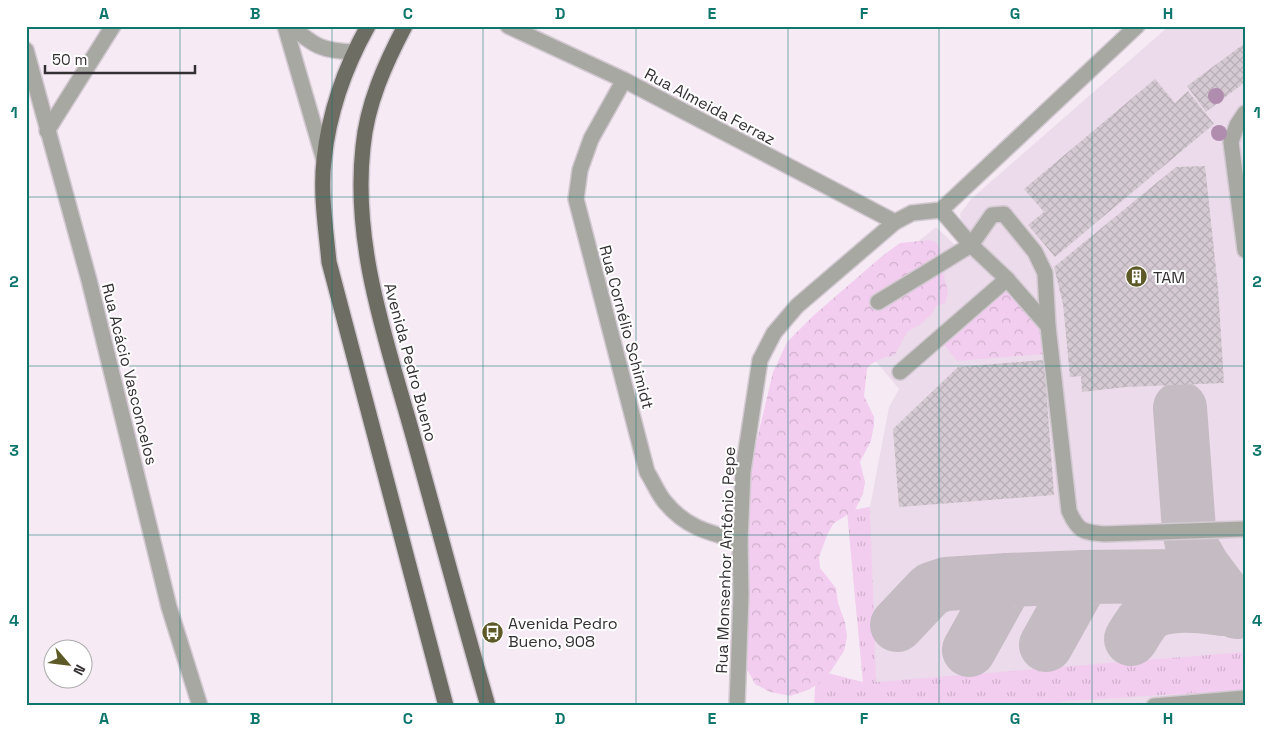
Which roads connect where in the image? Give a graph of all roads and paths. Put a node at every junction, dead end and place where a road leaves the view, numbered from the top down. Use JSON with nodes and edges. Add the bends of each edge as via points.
{"nodes":[{"id":1,"x":112,"y":26,"type":"edge"},
{"id":2,"x":285,"y":26,"type":"edge"},
{"id":3,"x":290,"y":26,"type":"edge"},
{"id":4,"x":368,"y":26,"type":"edge"},
{"id":5,"x":405,"y":26,"type":"edge"},
{"id":6,"x":508,"y":26,"type":"edge"},
{"id":7,"x":1137,"y":26,"type":"edge"},
{"id":8,"x":26,"y":50,"type":"edge"},
{"id":9,"x":354,"y":52,"type":"junction"},
{"id":10,"x":624,"y":80,"type":"junction"},
{"id":11,"x":1245,"y":113,"type":"edge"},
{"id":12,"x":47,"y":131,"type":"junction"},
{"id":13,"x":324,"y":160,"type":"junction"},
{"id":14,"x":941,"y":210,"type":"junction"},
{"id":15,"x":895,"y":222,"type":"junction"},
{"id":16,"x":971,"y":245,"type":"junction"},
{"id":17,"x":1245,"y":250,"type":"edge"},
{"id":18,"x":1007,"y":279,"type":"junction"},
{"id":19,"x":878,"y":302,"type":"dead end"},
{"id":20,"x":1048,"y":326,"type":"junction"},
{"id":21,"x":900,"y":372,"type":"dead end"},
{"id":22,"x":1245,"y":528,"type":"edge"},
{"id":23,"x":740,"y":541,"type":"junction"},
{"id":24,"x":1245,"y":698,"type":"edge"},
{"id":25,"x":200,"y":706,"type":"edge"},
{"id":26,"x":446,"y":706,"type":"edge"},
{"id":27,"x":488,"y":706,"type":"edge"},
{"id":28,"x":737,"y":706,"type":"edge"},
{"id":29,"x":1154,"y":706,"type":"edge"}],
"edges":[{"from":1,"to":12,"type":"street"},
{"from":2,"to":13,"type":"street"},
{"from":3,"to":9,"type":"street","via":[[323,49]]},
{"from":4,"to":9,"type":"main road"},
{"from":5,"to":27,"type":"main road","name":"Avenida Pedro Bueno","via":[[371,103],[363,147],[361,208],[374,300]]},
{"from":6,"to":10,"type":"street","name":"Rua Almeida Ferraz"},
{"from":7,"to":14,"type":"street"},
{"from":8,"to":12,"type":"street","name":"Rua Acácio Vasconcelos"},
{"from":9,"to":13,"type":"main road","via":[[332,112]]},
{"from":10,"to":15,"type":"street","name":"Rua Almeida Ferraz"},
{"from":10,"to":23,"type":"street","name":"Rua Cornélio Schimidt","via":[[591,139],[580,170],[576,199],[586,244],[647,472],[664,501],[683,519],[702,531]]},
{"from":11,"to":17,"type":"street","via":[[1231,142]]},
{"from":12,"to":25,"type":"street","name":"Rua Acácio Vasconcelos","via":[[89,280],[169,608]]},
{"from":13,"to":26,"type":"main road","via":[[329,262]]},
{"from":14,"to":15,"type":"street","name":"Rua Monsenhor Antônio Pepe","via":[[912,213]]},
{"from":14,"to":16,"type":"street"},
{"from":15,"to":23,"type":"street","name":"Rua Monsenhor Antônio Pepe","via":[[797,306],[774,333],[760,360],[743,471]]},
{"from":16,"to":18,"type":"street"},
{"from":16,"to":19,"type":"street"},
{"from":16,"to":20,"type":"street","via":[[992,215],[1004,214],[1035,252],[1045,274]]},
{"from":18,"to":20,"type":"street"},
{"from":18,"to":21,"type":"street"},
{"from":20,"to":22,"type":"street","via":[[1069,511],[1076,526],[1088,533],[1104,534]]},
{"from":23,"to":28,"type":"street","name":"Rua Monsenhor Antônio Pepe"},
{"from":24,"to":29,"type":"street"}]}
